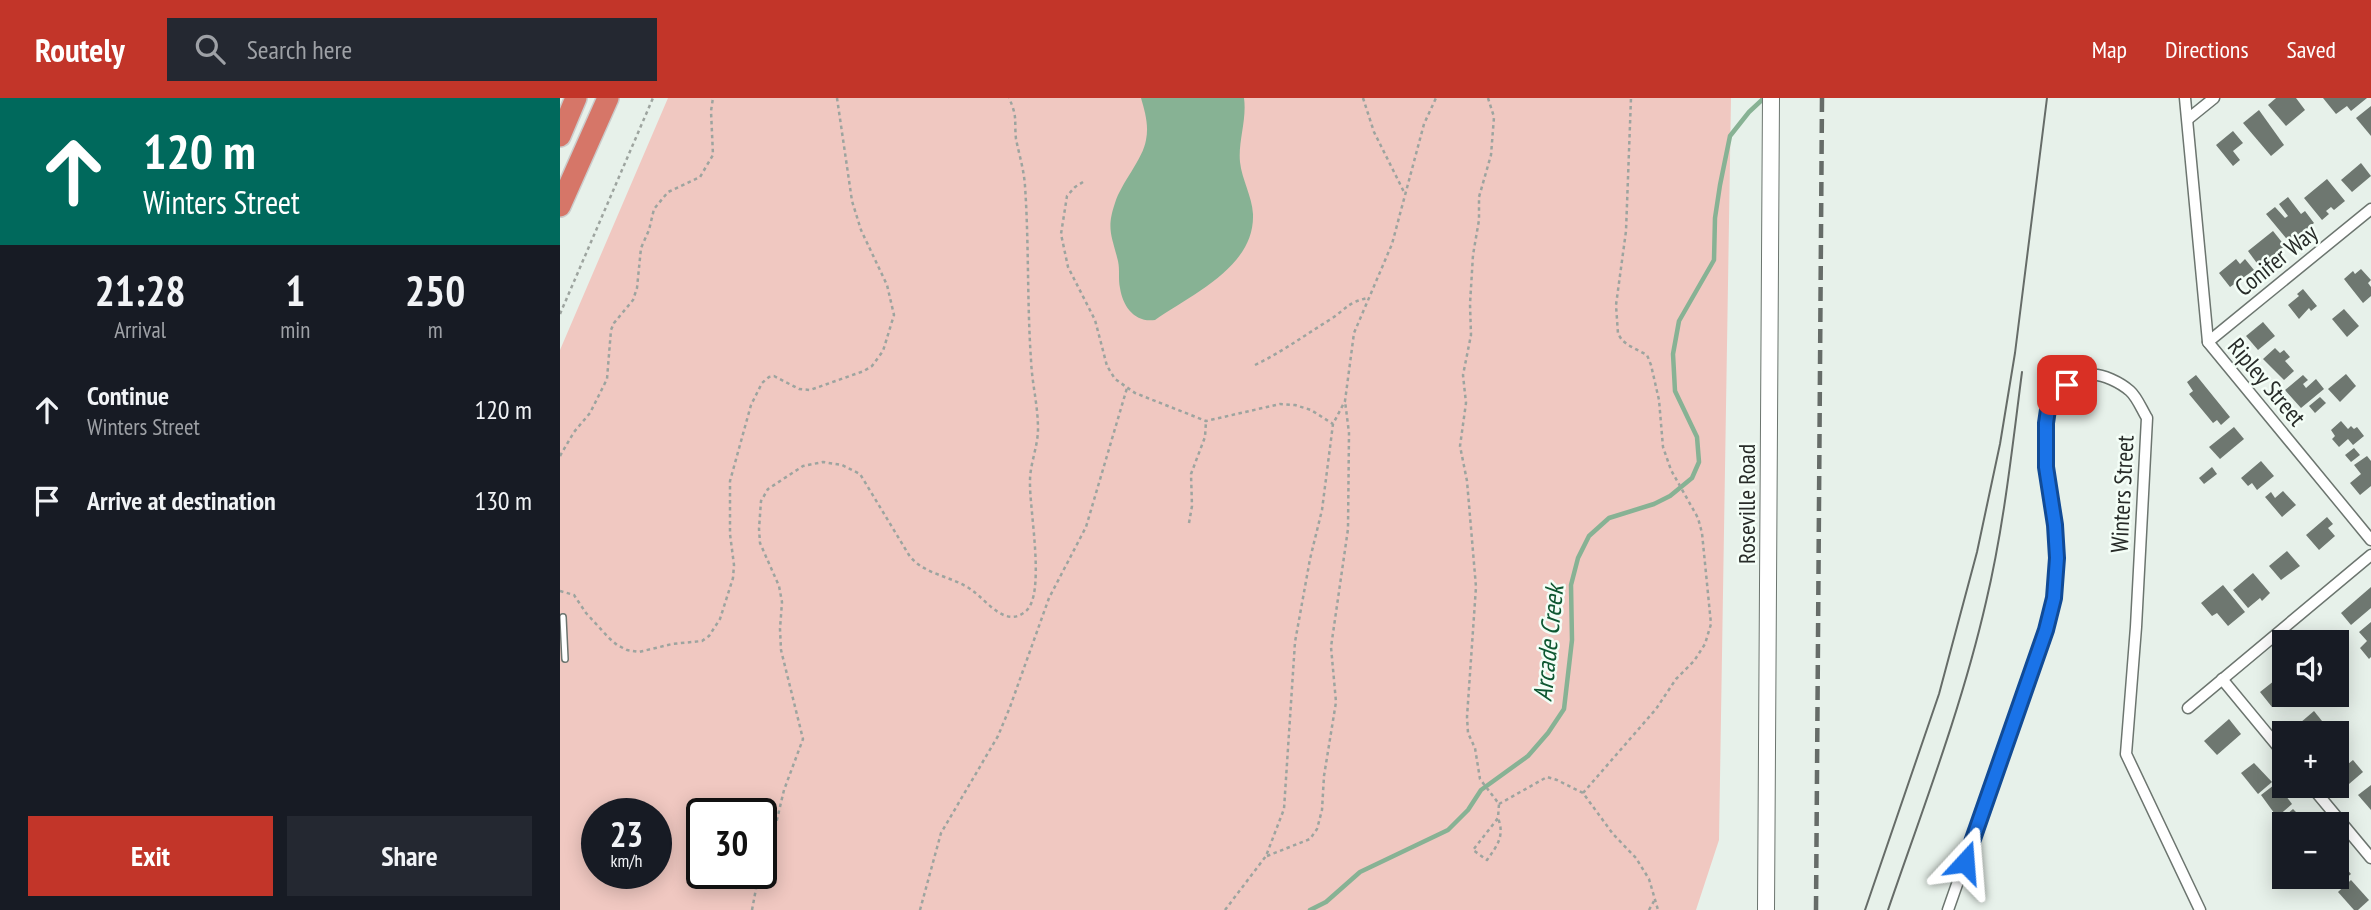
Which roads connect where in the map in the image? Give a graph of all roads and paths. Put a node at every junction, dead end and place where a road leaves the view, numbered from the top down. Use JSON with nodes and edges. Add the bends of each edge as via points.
{"nodes":[{"id":1,"x":576,"y":98,"type":"edge"},
{"id":2,"x":608,"y":98,"type":"edge"},
{"id":3,"x":653,"y":98,"type":"edge"},
{"id":4,"x":713,"y":98,"type":"edge"},
{"id":5,"x":837,"y":98,"type":"edge"},
{"id":6,"x":1009,"y":98,"type":"edge"},
{"id":7,"x":1363,"y":98,"type":"edge"},
{"id":8,"x":1436,"y":98,"type":"edge"},
{"id":9,"x":1488,"y":98,"type":"edge"},
{"id":10,"x":1631,"y":98,"type":"edge"},
{"id":11,"x":1771,"y":98,"type":"edge"},
{"id":12,"x":2185,"y":98,"type":"edge"},
{"id":13,"x":2214,"y":98,"type":"edge"},
{"id":14,"x":2188,"y":119,"type":"junction"},
{"id":15,"x":560,"y":136,"type":"edge"},
{"id":16,"x":1083,"y":182,"type":"dead end"},
{"id":17,"x":1405,"y":195,"type":"junction"},
{"id":18,"x":560,"y":206,"type":"edge"},
{"id":19,"x":2371,"y":209,"type":"edge"},
{"id":20,"x":1368,"y":298,"type":"junction"},
{"id":21,"x":560,"y":314,"type":"edge"},
{"id":22,"x":2208,"y":342,"type":"junction"},
{"id":23,"x":1255,"y":365,"type":"dead end"},
{"id":24,"x":1127,"y":388,"type":"junction"},
{"id":25,"x":1345,"y":401,"type":"junction"},
{"id":26,"x":1206,"y":421,"type":"junction"},
{"id":27,"x":1334,"y":424,"type":"junction"},
{"id":28,"x":560,"y":456,"type":"edge"},
{"id":29,"x":1189,"y":523,"type":"dead end"},
{"id":30,"x":2371,"y":540,"type":"edge"},
{"id":31,"x":2371,"y":555,"type":"edge"},
{"id":32,"x":560,"y":591,"type":"edge"},
{"id":33,"x":563,"y":617,"type":"dead end"},
{"id":34,"x":565,"y":659,"type":"dead end"},
{"id":35,"x":2222,"y":679,"type":"junction"},
{"id":36,"x":2188,"y":708,"type":"dead end"},
{"id":37,"x":2272,"y":739,"type":"edge"},
{"id":38,"x":1583,"y":793,"type":"junction"},
{"id":39,"x":2321,"y":798,"type":"edge"},
{"id":40,"x":1499,"y":804,"type":"junction"},
{"id":41,"x":1498,"y":818,"type":"junction"},
{"id":42,"x":777,"y":819,"type":"edge"},
{"id":43,"x":1266,"y":856,"type":"junction"},
{"id":44,"x":2371,"y":858,"type":"edge"},
{"id":45,"x":756,"y":889,"type":"edge"},
{"id":46,"x":1654,"y":901,"type":"junction"},
{"id":47,"x":752,"y":910,"type":"edge"},
{"id":48,"x":920,"y":910,"type":"edge"},
{"id":49,"x":1225,"y":910,"type":"edge"},
{"id":50,"x":1649,"y":910,"type":"edge"},
{"id":51,"x":1657,"y":910,"type":"edge"},
{"id":52,"x":1766,"y":910,"type":"edge"},
{"id":53,"x":1948,"y":910,"type":"edge"},
{"id":54,"x":2200,"y":910,"type":"edge"}],
"edges":[{"from":1,"to":15,"type":"highway"},
{"from":2,"to":18,"type":"highway"},
{"from":3,"to":21,"type":"path"},
{"from":4,"to":28,"type":"path","via":[[713,155],[700,177],[668,192],[654,209],[641,248],[633,300],[611,330],[607,379]]},
{"from":5,"to":32,"type":"path","via":[[852,201],[892,303],[894,315],[883,351],[864,371],[810,390],[774,376],[762,383],[751,405],[730,481],[733,579],[720,619],[709,636],[639,652],[627,650],[609,638],[574,595]]},
{"from":6,"to":42,"type":"path","via":[[1017,120],[1025,185],[1037,409],[1030,478],[1037,557],[1032,601],[1028,611],[1005,615],[992,610],[973,590],[920,566],[860,474],[842,466],[823,462],[803,467],[768,489],[759,514],[760,543],[779,586],[782,650],[803,739]]},
{"from":7,"to":17,"type":"path"},
{"from":8,"to":17,"type":"path","via":[[1424,124]]},
{"from":9,"to":40,"type":"path","via":[[1494,117],[1491,155],[1479,197],[1460,446],[1476,587],[1468,733],[1480,779]]},
{"from":10,"to":38,"type":"path","via":[[1626,231],[1616,318],[1622,340],[1647,355],[1651,365],[1663,447],[1702,533],[1711,624],[1695,660]]},
{"from":11,"to":52,"type":"main road","name":"Roseville Road"},
{"from":12,"to":14,"type":"street","name":"Ripley Street"},
{"from":13,"to":14,"type":"street"},
{"from":14,"to":22,"type":"street","name":"Ripley Street"},
{"from":16,"to":24,"type":"path","via":[[1067,196],[1063,215],[1061,234],[1068,267],[1095,320],[1107,366]]},
{"from":17,"to":20,"type":"path","via":[[1392,244]]},
{"from":19,"to":22,"type":"street","name":"Conifer Way"},
{"from":20,"to":23,"type":"path","via":[[1353,301]]},
{"from":20,"to":25,"type":"path","via":[[1354,333]]},
{"from":22,"to":30,"type":"street","name":"Ripley Street"},
{"from":24,"to":26,"type":"path"},
{"from":24,"to":48,"type":"path","via":[[1080,542],[1049,598],[998,736],[941,832]]},
{"from":25,"to":27,"type":"path"},
{"from":25,"to":43,"type":"path","via":[[1348,528],[1331,647],[1336,702],[1322,810],[1310,839]]},
{"from":26,"to":27,"type":"path","via":[[1280,404],[1311,410]]},
{"from":26,"to":29,"type":"path","via":[[1191,474]]},
{"from":27,"to":43,"type":"path","via":[[1295,642],[1284,809]]},
{"from":31,"to":35,"type":"street"},
{"from":33,"to":34,"type":"lane"},
{"from":35,"to":36,"type":"street"},
{"from":35,"to":37,"type":"street"},
{"from":38,"to":40,"type":"path","via":[[1547,778]]},
{"from":38,"to":46,"type":"path","via":[[1636,858]]},
{"from":39,"to":44,"type":"street"},
{"from":40,"to":41,"type":"path"},
{"from":41,"to":41,"type":"path","via":[[1473,850],[1487,860],[1500,841]]},
{"from":43,"to":49,"type":"path"},
{"from":45,"to":47,"type":"path"},
{"from":46,"to":50,"type":"path"},
{"from":46,"to":51,"type":"path"},
{"from":53,"to":54,"type":"street","name":"Winters Street","via":[[2054,598],[2055,525],[2046,467],[2049,403],[2067,385],[2091,374],[2131,391],[2147,418],[2126,754]]}]}
